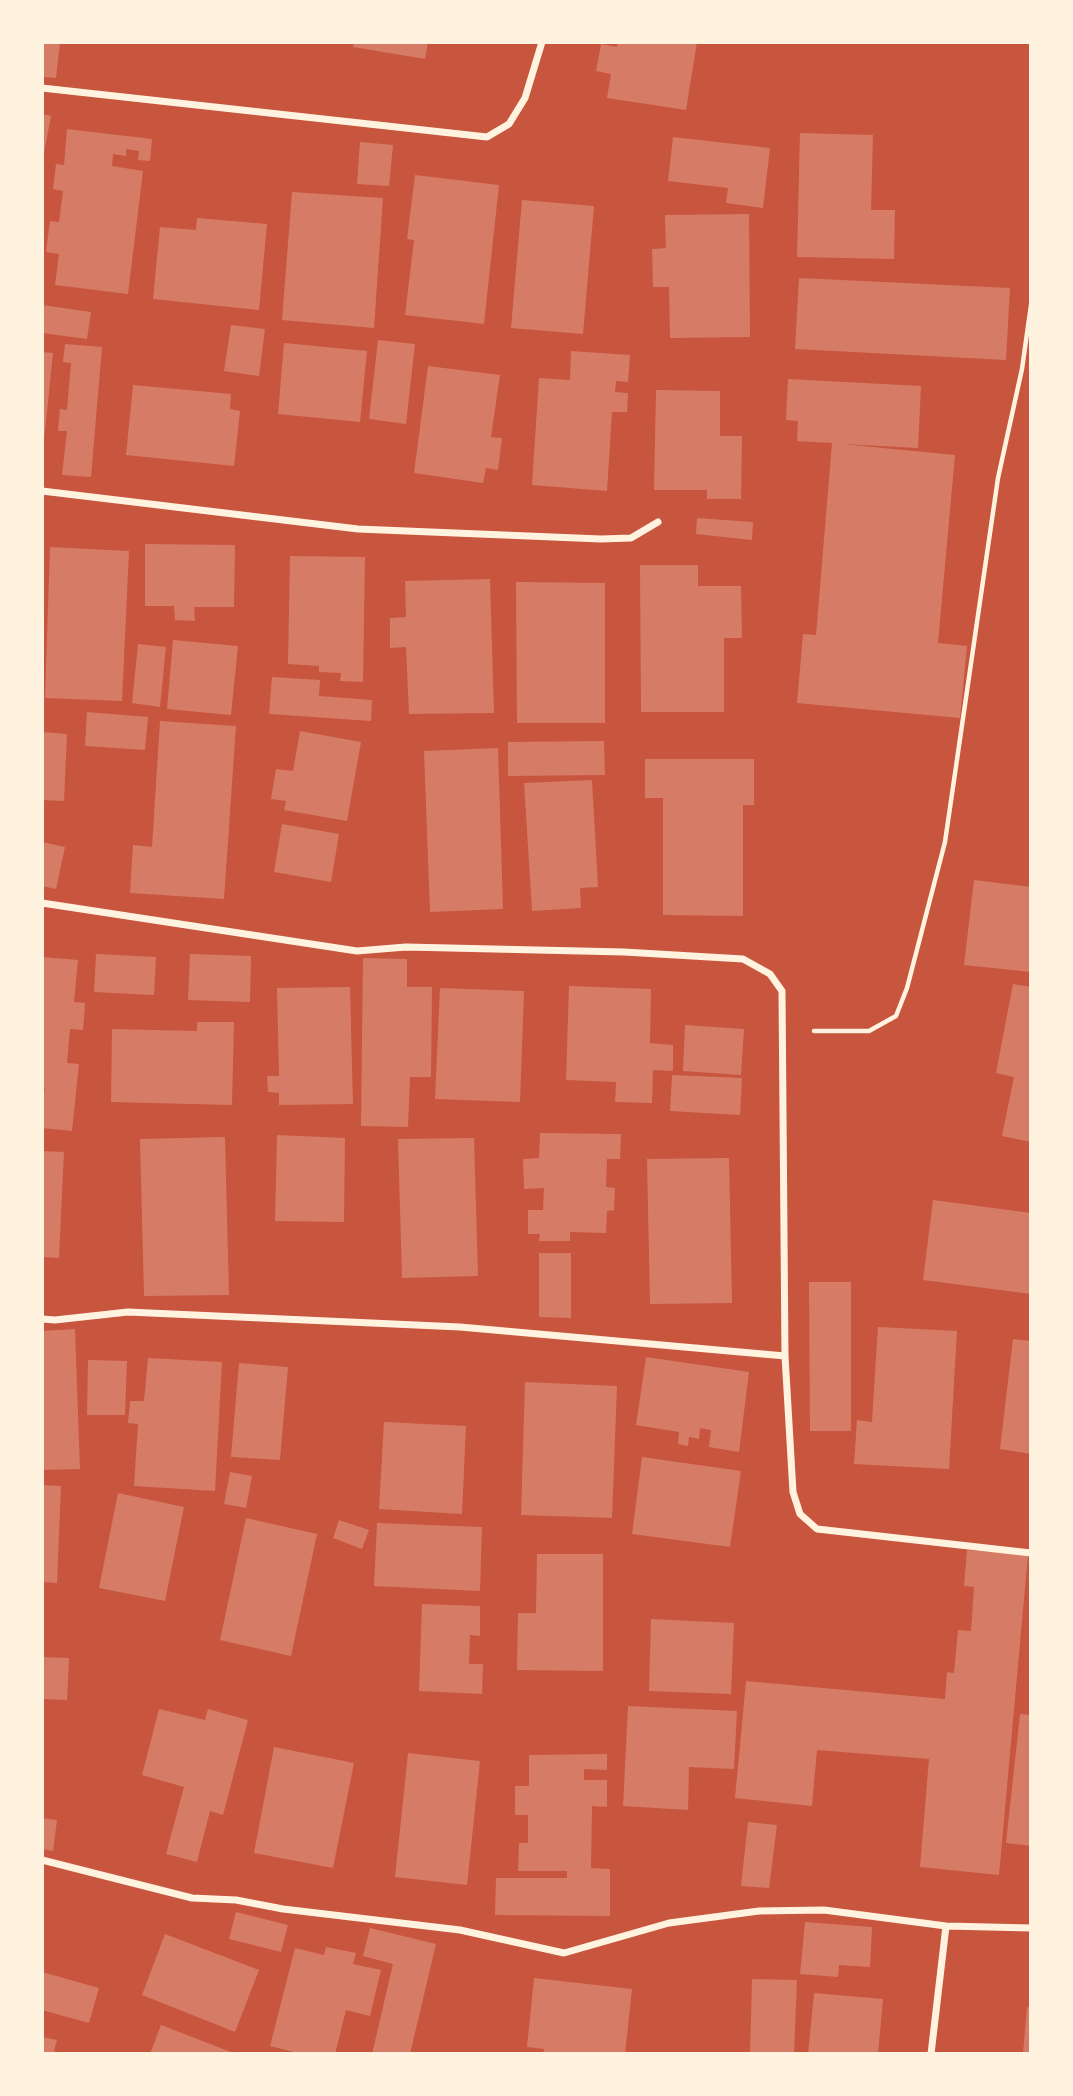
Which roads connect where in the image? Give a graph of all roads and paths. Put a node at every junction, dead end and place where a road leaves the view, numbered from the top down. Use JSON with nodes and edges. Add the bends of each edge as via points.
{"nodes":[{"id":1,"x":542,"y":42,"type":"edge"},
{"id":2,"x":42,"y":88,"type":"edge"},
{"id":3,"x":1031,"y":305,"type":"edge"},
{"id":4,"x":42,"y":491,"type":"edge"},
{"id":5,"x":658,"y":522,"type":"dead end"},
{"id":6,"x":42,"y":903,"type":"edge"},
{"id":7,"x":782,"y":1031,"type":"junction"},
{"id":8,"x":42,"y":1319,"type":"edge"},
{"id":9,"x":785,"y":1356,"type":"junction"},
{"id":10,"x":1031,"y":1553,"type":"edge"},
{"id":11,"x":42,"y":1860,"type":"edge"},
{"id":12,"x":946,"y":1926,"type":"junction"},
{"id":13,"x":1031,"y":1928,"type":"edge"},
{"id":14,"x":931,"y":2054,"type":"edge"}],
"edges":[{"from":1,"to":2,"type":"street","via":[[520,107],[509,124],[487,137]]},
{"from":3,"to":7,"type":"path","via":[[998,478],[945,842],[907,988],[896,1016],[869,1031]]},
{"from":4,"to":5,"type":"street","via":[[358,529],[601,539],[631,538]]},
{"from":6,"to":7,"type":"street","via":[[357,951],[420,947],[743,959],[770,974],[782,991]]},
{"from":7,"to":9,"type":"street"},
{"from":8,"to":9,"type":"street","via":[[128,1312],[460,1327]]},
{"from":9,"to":10,"type":"street","via":[[793,1492],[800,1514],[817,1529]]},
{"from":11,"to":12,"type":"street","via":[[192,1898],[460,1930],[564,1953],[669,1923],[759,1911],[824,1910]]},
{"from":12,"to":13,"type":"street"},
{"from":12,"to":14,"type":"street"}]}
